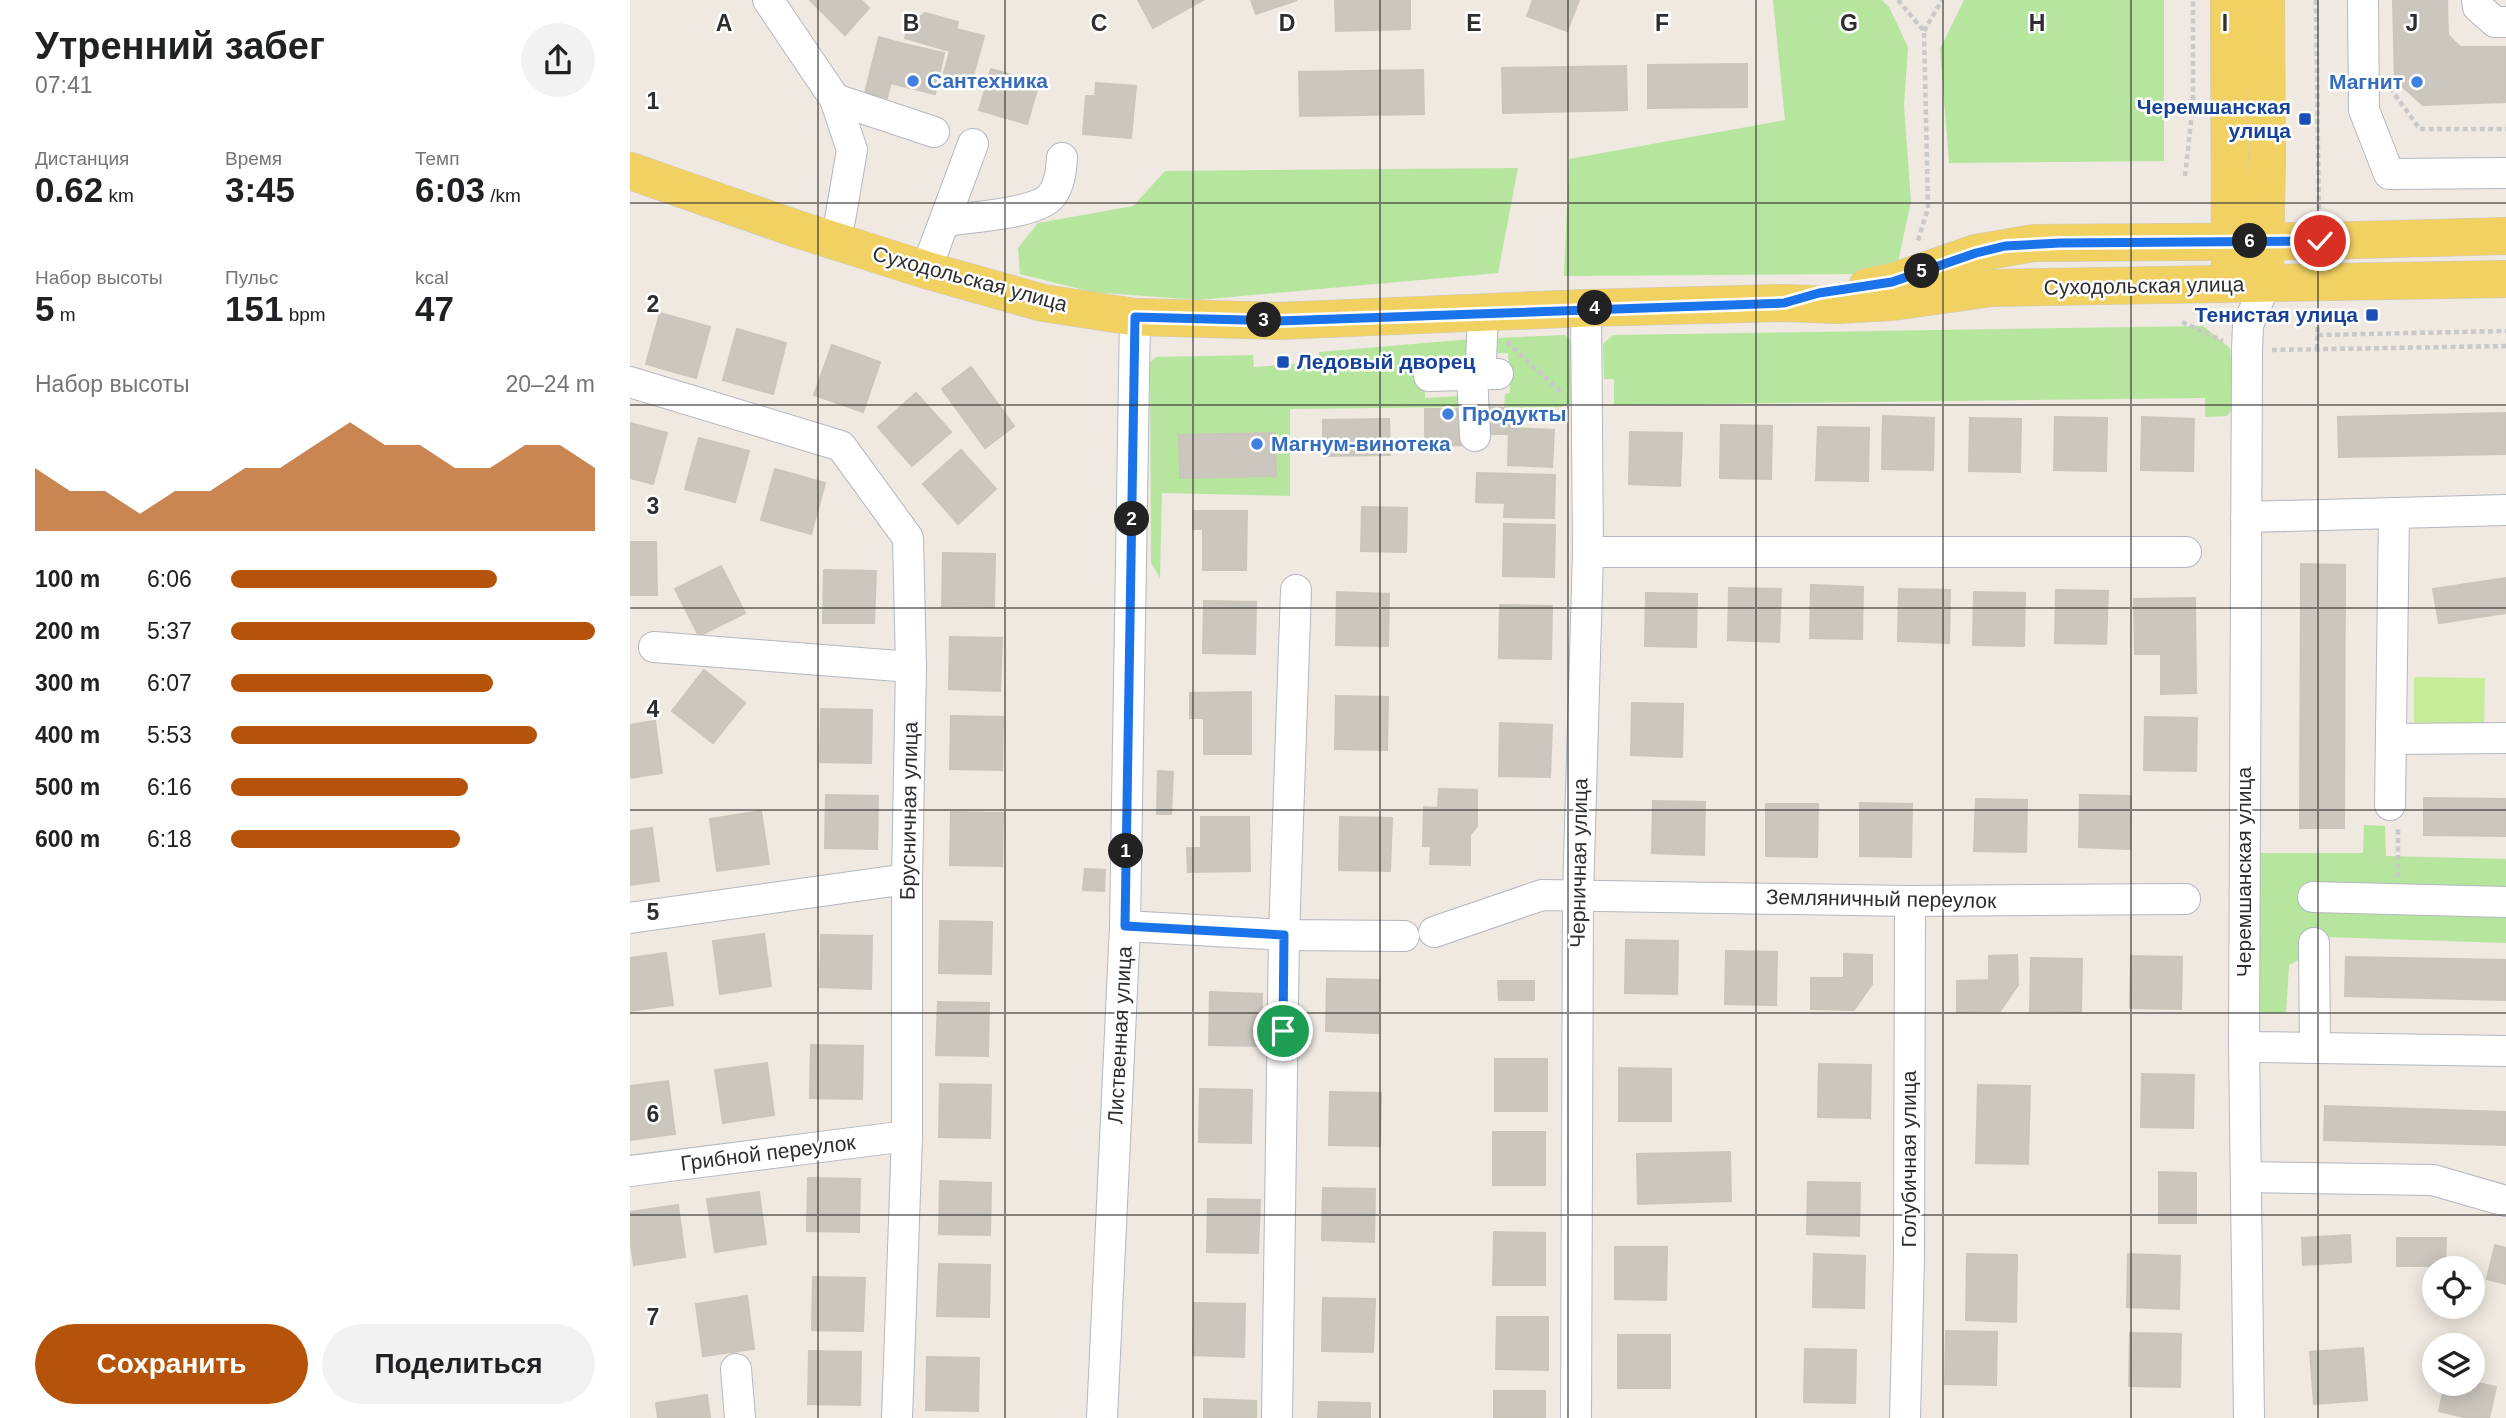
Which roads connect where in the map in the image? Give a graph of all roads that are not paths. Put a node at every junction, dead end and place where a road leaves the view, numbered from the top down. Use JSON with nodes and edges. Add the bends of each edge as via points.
{"nodes":[{"id":1,"x":768,"y":0,"type":"edge"},
{"id":2,"x":2229,"y":0,"type":"edge"},
{"id":3,"x":2266,"y":0,"type":"edge"},
{"id":4,"x":2363,"y":0,"type":"edge"},
{"id":5,"x":2477,"y":0,"type":"edge"},
{"id":6,"x":2506,"y":22,"type":"edge"},
{"id":7,"x":835,"y":99,"type":"junction"},
{"id":8,"x":934,"y":132,"type":"dead end"},
{"id":9,"x":973,"y":144,"type":"dead end"},
{"id":10,"x":1062,"y":158,"type":"dead end"},
{"id":11,"x":630,"y":171,"type":"edge"},
{"id":12,"x":2506,"y":173,"type":"edge"},
{"id":13,"x":946,"y":221,"type":"junction"},
{"id":14,"x":2506,"y":236,"type":"edge"},
{"id":15,"x":833,"y":241,"type":"junction"},
{"id":16,"x":2248,"y":241,"type":"junction"},
{"id":17,"x":926,"y":270,"type":"junction"},
{"id":18,"x":2506,"y":279,"type":"edge"},
{"id":19,"x":2247,"y":284,"type":"junction"},
{"id":20,"x":1784,"y":303,"type":"junction"},
{"id":21,"x":1586,"y":308,"type":"junction"},
{"id":22,"x":1135,"y":317,"type":"junction"},
{"id":23,"x":1491,"y":323,"type":"junction"},
{"id":24,"x":1485,"y":375,"type":"junction"},
{"id":25,"x":1429,"y":376,"type":"dead end"},
{"id":26,"x":630,"y":382,"type":"edge"},
{"id":27,"x":1475,"y":436,"type":"dead end"},
{"id":28,"x":2506,"y":510,"type":"edge"},
{"id":29,"x":2394,"y":513,"type":"junction"},
{"id":30,"x":2246,"y":517,"type":"junction"},
{"id":31,"x":1588,"y":552,"type":"junction"},
{"id":32,"x":2186,"y":552,"type":"dead end"},
{"id":33,"x":1296,"y":590,"type":"dead end"},
{"id":34,"x":654,"y":647,"type":"dead end"},
{"id":35,"x":911,"y":667,"type":"junction"},
{"id":36,"x":2506,"y":738,"type":"edge"},
{"id":37,"x":2391,"y":739,"type":"junction"},
{"id":38,"x":2390,"y":805,"type":"road end"},
{"id":39,"x":907,"y":879,"type":"junction"},
{"id":40,"x":1578,"y":895,"type":"junction"},
{"id":41,"x":2313,"y":897,"type":"dead end"},
{"id":42,"x":2185,"y":900,"type":"dead end"},
{"id":43,"x":1910,"y":901,"type":"junction"},
{"id":44,"x":2506,"y":902,"type":"edge"},
{"id":45,"x":630,"y":918,"type":"edge"},
{"id":46,"x":1125,"y":926,"type":"junction"},
{"id":47,"x":1434,"y":932,"type":"dead end"},
{"id":48,"x":1284,"y":935,"type":"junction"},
{"id":49,"x":1404,"y":936,"type":"dead end"},
{"id":50,"x":2314,"y":943,"type":"dead end"},
{"id":51,"x":2250,"y":1046,"type":"junction"},
{"id":52,"x":2315,"y":1048,"type":"junction"},
{"id":53,"x":2506,"y":1051,"type":"edge"},
{"id":54,"x":907,"y":1136,"type":"junction"},
{"id":55,"x":630,"y":1171,"type":"edge"},
{"id":56,"x":2246,"y":1177,"type":"junction"},
{"id":57,"x":2506,"y":1201,"type":"edge"},
{"id":58,"x":736,"y":1369,"type":"dead end"},
{"id":59,"x":740,"y":1418,"type":"edge"},
{"id":60,"x":897,"y":1418,"type":"edge"},
{"id":61,"x":1102,"y":1418,"type":"edge"},
{"id":62,"x":1277,"y":1418,"type":"edge"},
{"id":63,"x":1576,"y":1418,"type":"edge"},
{"id":64,"x":1905,"y":1418,"type":"edge"},
{"id":65,"x":2249,"y":1418,"type":"edge"}],
"edges":[{"from":1,"to":7,"type":"street"},
{"from":2,"to":16,"type":"main road"},
{"from":3,"to":16,"type":"main road"},
{"from":4,"to":12,"type":"street","via":[[2364,110],[2389,174]]},
{"from":5,"to":6,"type":"street","via":[[2478,7],[2495,22]]},
{"from":7,"to":8,"type":"street"},
{"from":7,"to":15,"type":"street","via":[[852,150]]},
{"from":9,"to":13,"type":"street"},
{"from":10,"to":13,"type":"street","via":[[1059,183],[1050,198],[1025,210]]},
{"from":11,"to":15,"type":"main road","name":"Суходольская улица"},
{"from":13,"to":17,"type":"street"},
{"from":14,"to":16,"type":"main road","name":"Суходольская улица"},
{"from":15,"to":17,"type":"main road","name":"Суходольская улица"},
{"from":16,"to":19,"type":"main road"},
{"from":16,"to":20,"type":"main road","name":"Суходольская улица","via":[[2005,246],[1892,282]]},
{"from":17,"to":22,"type":"main road","name":"Суходольская улица","via":[[1042,303]]},
{"from":18,"to":19,"type":"main road","name":"Суходольская улица"},
{"from":19,"to":20,"type":"main road","name":"Суходольская улица","via":[[1992,289],[1892,302]]},
{"from":19,"to":30,"type":"street","name":"Черемшанская улица"},
{"from":20,"to":21,"type":"main road","name":"Суходольская улица"},
{"from":21,"to":23,"type":"main road","name":"Суходольская улица"},
{"from":21,"to":31,"type":"street","name":"Черничная улица"},
{"from":22,"to":23,"type":"main road","name":"Суходольская улица"},
{"from":22,"to":46,"type":"street","name":"Лиственная улица"},
{"from":23,"to":24,"type":"street","via":[[1481,362]]},
{"from":24,"to":25,"type":"street"},
{"from":24,"to":27,"type":"street"},
{"from":26,"to":35,"type":"street","name":"Брусничная улица","via":[[841,446],[908,537]]},
{"from":28,"to":29,"type":"street"},
{"from":29,"to":30,"type":"street"},
{"from":29,"to":37,"type":"street"},
{"from":30,"to":51,"type":"street","name":"Черемшанская улица"},
{"from":31,"to":32,"type":"street"},
{"from":31,"to":40,"type":"street","name":"Черничная улица"},
{"from":33,"to":48,"type":"street"},
{"from":34,"to":35,"type":"street"},
{"from":35,"to":39,"type":"street","name":"Брусничная улица"},
{"from":36,"to":37,"type":"street"},
{"from":37,"to":38,"type":"street"},
{"from":39,"to":45,"type":"street"},
{"from":39,"to":54,"type":"street","name":"Брусничная улица"},
{"from":40,"to":43,"type":"street","name":"Земляничный переулок"},
{"from":40,"to":47,"type":"street","name":"Земляничный переулок","via":[[1542,895]]},
{"from":40,"to":63,"type":"street","name":"Черничная улица"},
{"from":41,"to":44,"type":"street"},
{"from":42,"to":43,"type":"street","name":"Земляничный переулок"},
{"from":43,"to":64,"type":"street","name":"Голубичная улица"},
{"from":46,"to":48,"type":"street"},
{"from":46,"to":61,"type":"street","name":"Лиственная улица"},
{"from":48,"to":49,"type":"street"},
{"from":48,"to":62,"type":"street"},
{"from":50,"to":52,"type":"street"},
{"from":51,"to":52,"type":"street"},
{"from":51,"to":56,"type":"street","name":"Черемшанская улица"},
{"from":52,"to":53,"type":"street"},
{"from":54,"to":55,"type":"street","name":"Грибной переулок"},
{"from":54,"to":60,"type":"street","name":"Брусничная улица"},
{"from":56,"to":57,"type":"street","via":[[2433,1180]]},
{"from":56,"to":65,"type":"street","name":"Черемшанская улица"},
{"from":58,"to":59,"type":"street"}]}
